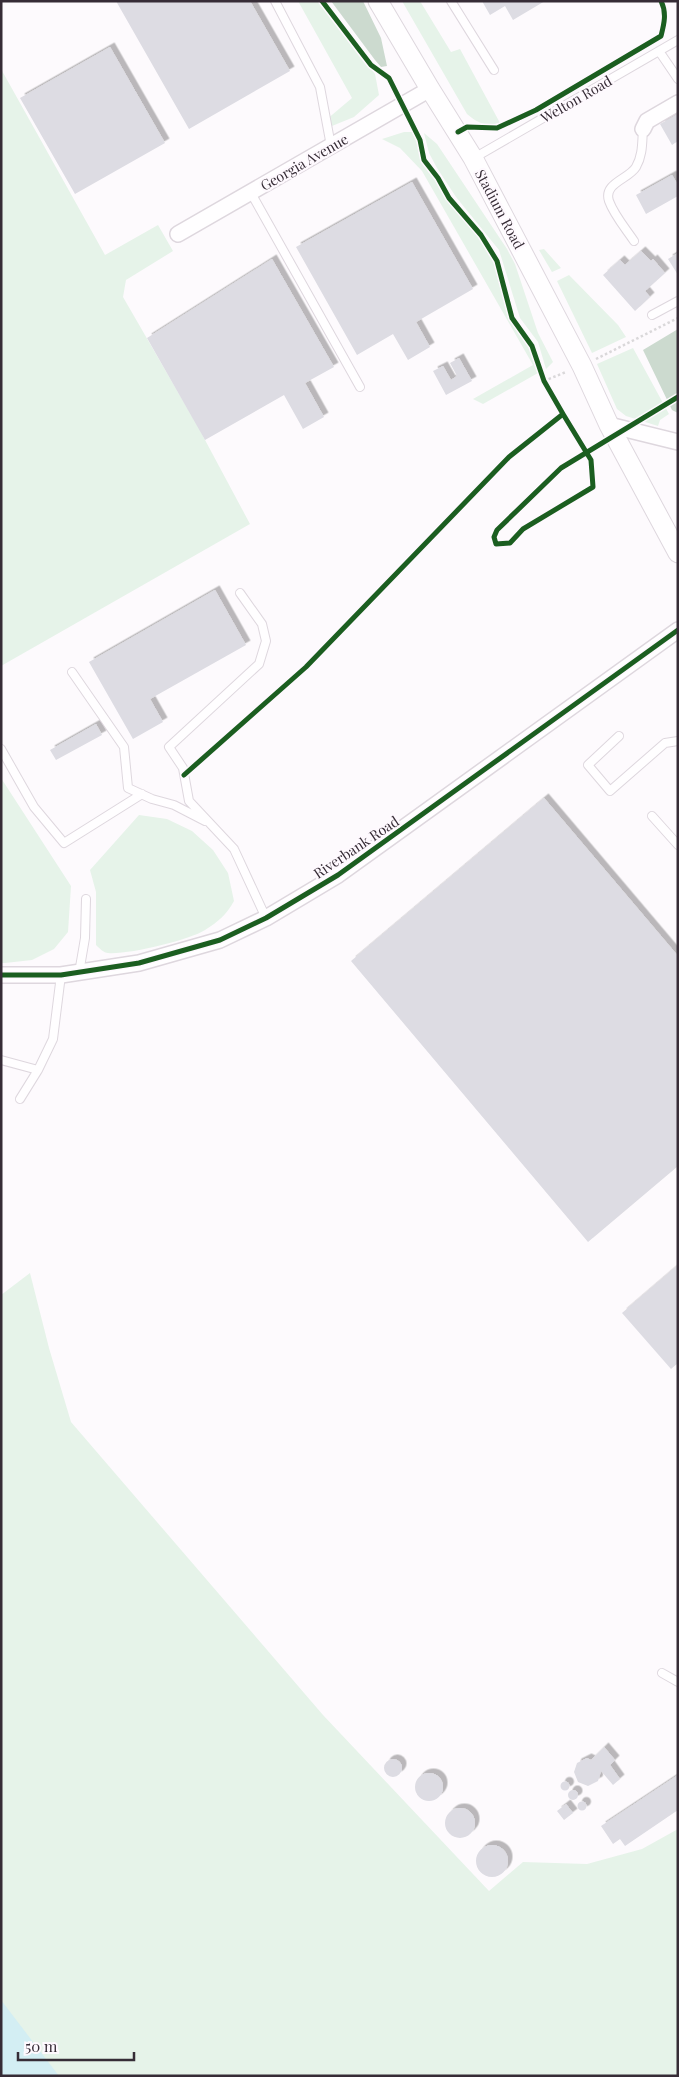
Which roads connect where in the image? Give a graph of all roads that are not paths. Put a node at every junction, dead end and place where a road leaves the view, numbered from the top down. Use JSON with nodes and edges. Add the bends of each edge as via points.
{"nodes":[{"id":1,"x":275,"y":1,"type":"edge"},
{"id":2,"x":378,"y":1,"type":"edge"},
{"id":3,"x":451,"y":1,"type":"edge"},
{"id":4,"x":678,"y":40,"type":"edge"},
{"id":5,"x":659,"y":51,"type":"junction"},
{"id":6,"x":494,"y":70,"type":"dead end"},
{"id":7,"x":678,"y":78,"type":"edge"},
{"id":8,"x":430,"y":89,"type":"junction"},
{"id":9,"x":678,"y":104,"type":"edge"},
{"id":10,"x":643,"y":129,"type":"joint"},
{"id":11,"x":331,"y":146,"type":"junction"},
{"id":12,"x":473,"y":158,"type":"junction"},
{"id":13,"x":251,"y":193,"type":"junction"},
{"id":14,"x":178,"y":234,"type":"dead end"},
{"id":15,"x":634,"y":241,"type":"dead end"},
{"id":16,"x":678,"y":300,"type":"edge"},
{"id":17,"x":652,"y":315,"type":"dead end"},
{"id":18,"x":360,"y":386,"type":"dead end"},
{"id":19,"x":611,"y":425,"type":"junction"},
{"id":20,"x":678,"y":442,"type":"edge"},
{"id":21,"x":678,"y":553,"type":"edge"},
{"id":22,"x":240,"y":593,"type":"dead end"},
{"id":23,"x":678,"y":630,"type":"edge"},
{"id":24,"x":72,"y":672,"type":"dead end"},
{"id":25,"x":619,"y":736,"type":"dead end"},
{"id":26,"x":678,"y":741,"type":"edge"},
{"id":27,"x":1,"y":749,"type":"edge"},
{"id":28,"x":142,"y":794,"type":"junction"},
{"id":29,"x":652,"y":816,"type":"dead end"},
{"id":30,"x":211,"y":824,"type":"junction"},
{"id":31,"x":678,"y":845,"type":"edge"},
{"id":32,"x":86,"y":899,"type":"dead end"},
{"id":33,"x":266,"y":918,"type":"junction"},
{"id":34,"x":79,"y":973,"type":"junction"},
{"id":35,"x":61,"y":975,"type":"junction"},
{"id":36,"x":1,"y":976,"type":"edge"},
{"id":37,"x":1,"y":1060,"type":"edge"},
{"id":38,"x":38,"y":1070,"type":"junction"},
{"id":39,"x":20,"y":1099,"type":"dead end"},
{"id":40,"x":662,"y":1673,"type":"dead end"},
{"id":41,"x":678,"y":1682,"type":"edge"}],
"edges":[{"from":1,"to":11,"type":"lane","via":[[320,87]]},
{"from":2,"to":8,"type":"street","name":"Stadium Road"},
{"from":3,"to":6,"type":"lane"},
{"from":4,"to":5,"type":"lane","name":"Welton Road"},
{"from":5,"to":7,"type":"lane"},
{"from":5,"to":12,"type":"lane","name":"Welton Road"},
{"from":8,"to":11,"type":"street","name":"Georgia Avenue"},
{"from":8,"to":12,"type":"street","name":"Stadium Road"},
{"from":9,"to":10,"type":"street","via":[[648,121]]},
{"from":10,"to":15,"type":"lane","via":[[642,152],[637,165],[608,192],[609,201]]},
{"from":11,"to":13,"type":"street","name":"Georgia Avenue"},
{"from":12,"to":19,"type":"street","name":"Stadium Road"},
{"from":13,"to":14,"type":"street","name":"Georgia Avenue"},
{"from":13,"to":18,"type":"lane"},
{"from":16,"to":17,"type":"lane"},
{"from":19,"to":20,"type":"street"},
{"from":19,"to":21,"type":"street","name":"Stadium Road"},
{"from":22,"to":30,"type":"lane","via":[[262,624],[266,641],[259,664],[169,748],[183,768],[190,800]]},
{"from":23,"to":33,"type":"street","name":"Riverbank Road","via":[[338,875]]},
{"from":24,"to":28,"type":"lane","via":[[124,747],[128,788]]},
{"from":25,"to":26,"type":"lane","via":[[588,765],[610,791],[665,743]]},
{"from":27,"to":28,"type":"lane","via":[[34,807],[64,843]]},
{"from":28,"to":30,"type":"lane","via":[[174,805]]},
{"from":29,"to":31,"type":"lane"},
{"from":30,"to":33,"type":"lane","via":[[234,849]]},
{"from":32,"to":34,"type":"lane","via":[[85,938]]},
{"from":33,"to":34,"type":"street","name":"Riverbank Road","via":[[220,940],[178,953]]},
{"from":34,"to":35,"type":"street","name":"Riverbank Road"},
{"from":35,"to":36,"type":"street","name":"Riverbank Road"},
{"from":35,"to":38,"type":"lane","via":[[53,1039]]},
{"from":37,"to":38,"type":"lane"},
{"from":38,"to":39,"type":"lane"},
{"from":40,"to":41,"type":"lane"}]}
